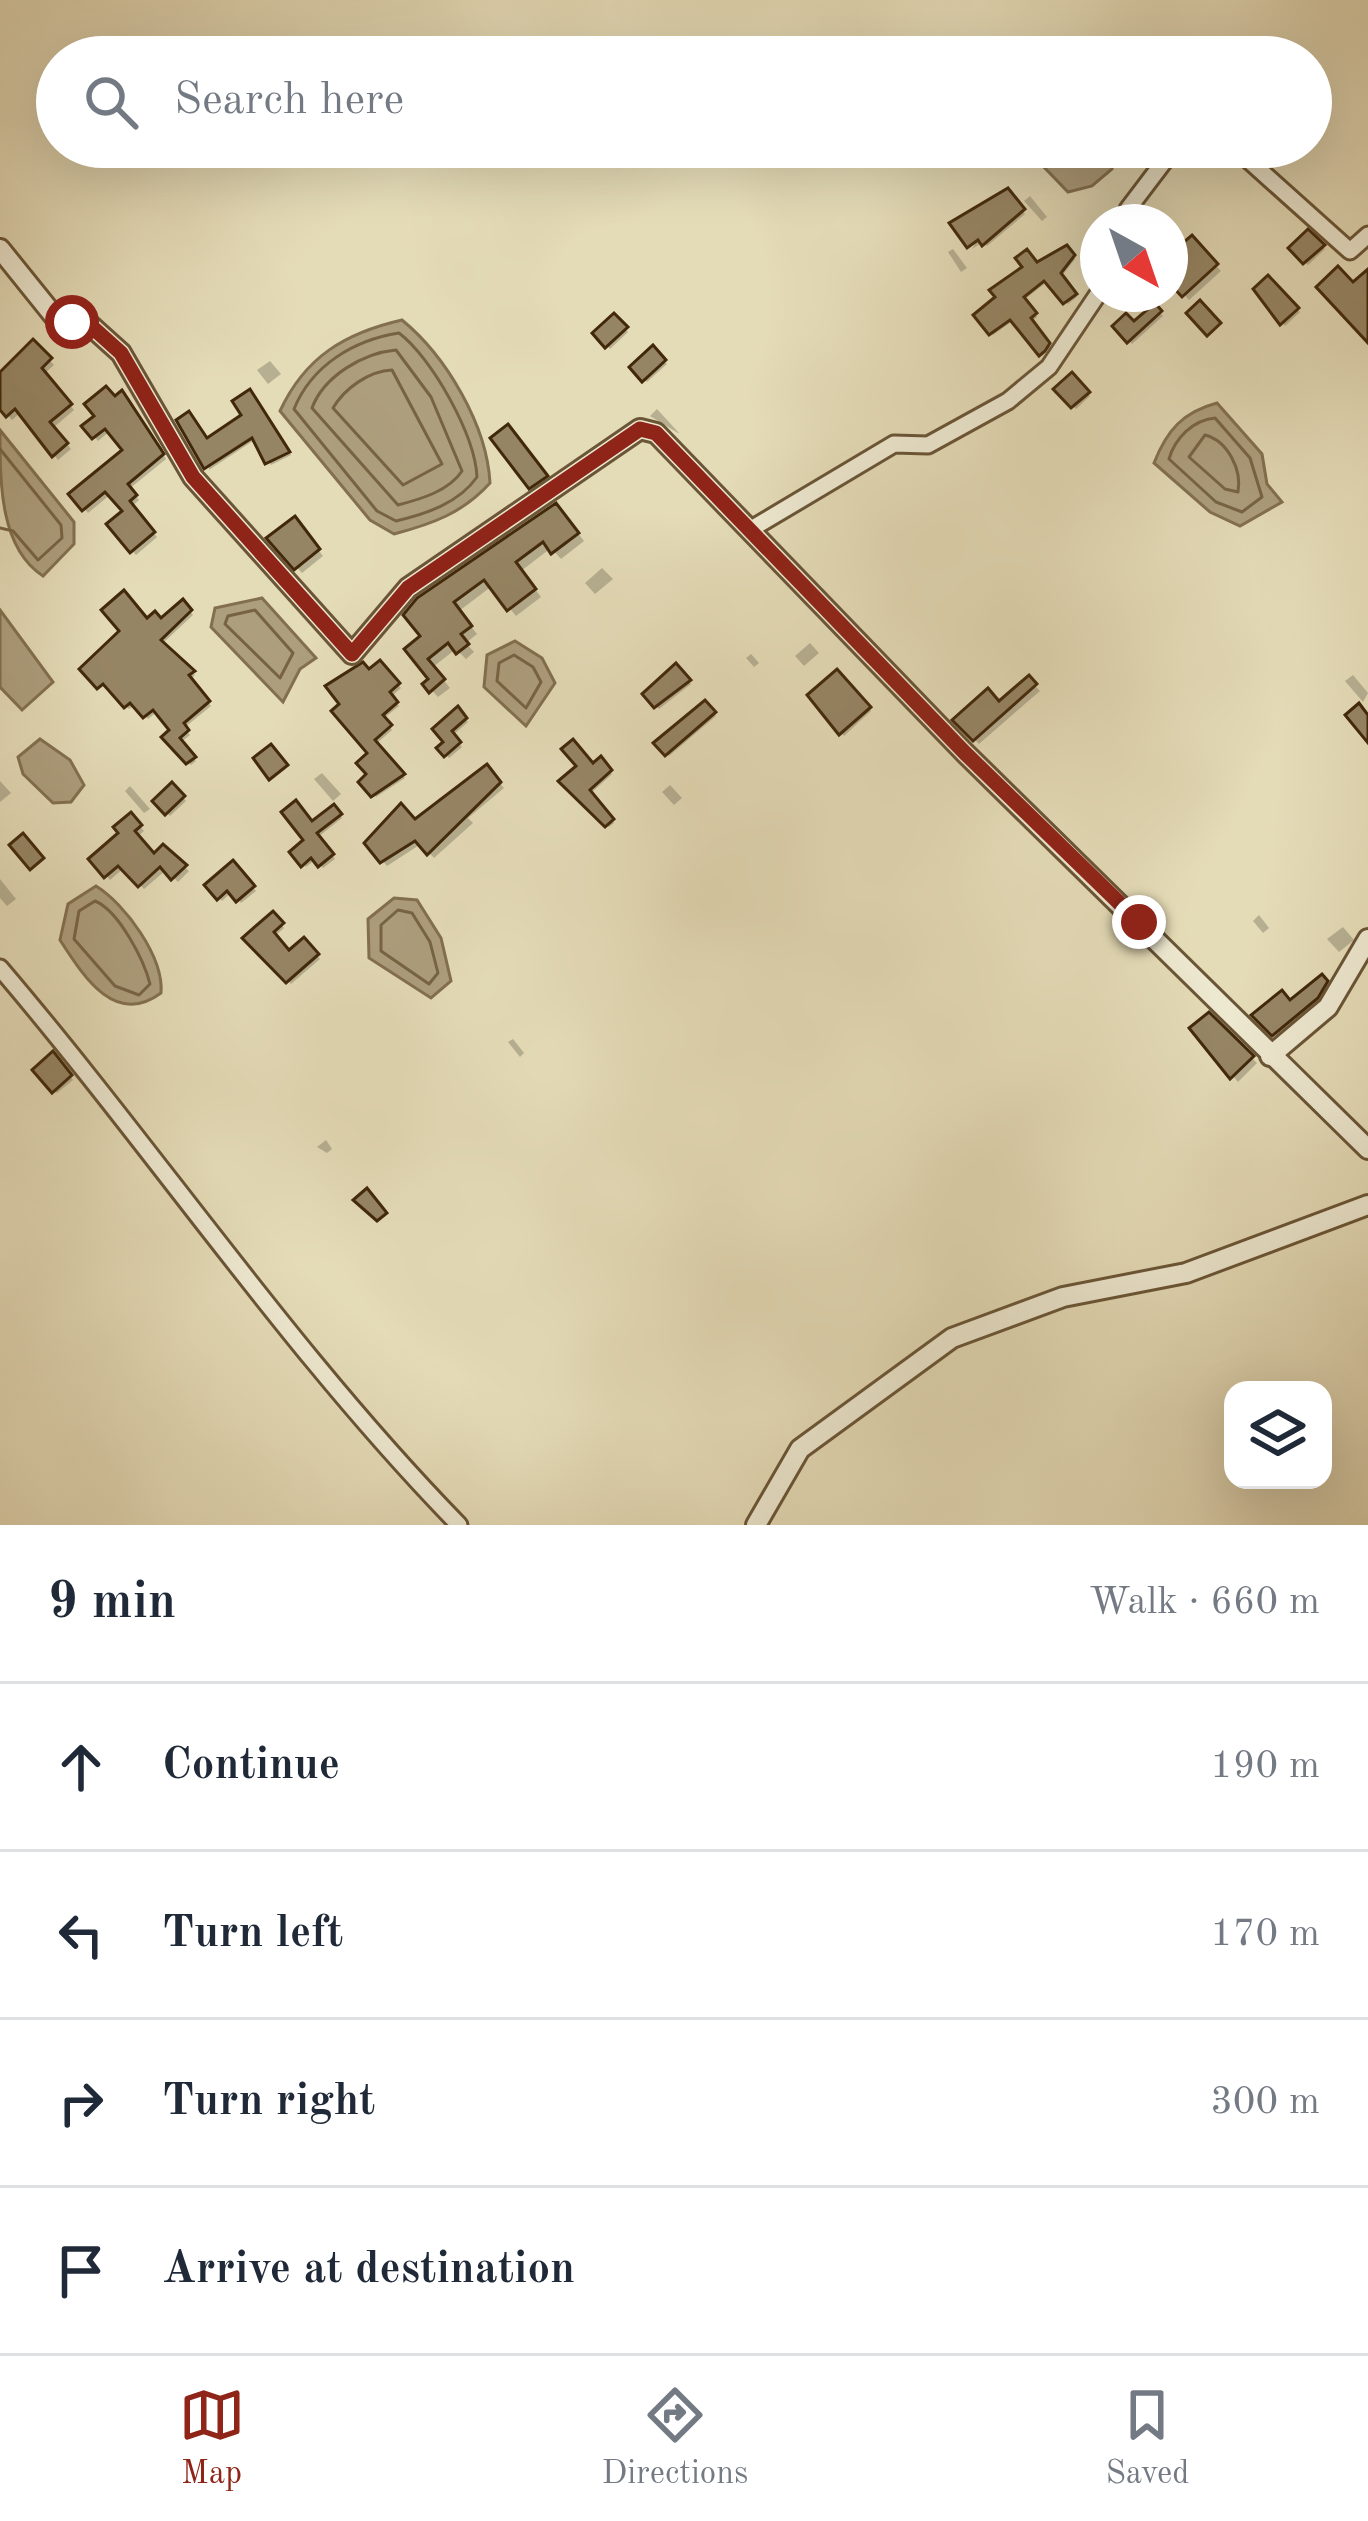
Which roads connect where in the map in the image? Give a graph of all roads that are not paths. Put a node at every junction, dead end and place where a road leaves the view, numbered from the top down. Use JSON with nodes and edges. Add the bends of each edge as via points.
{"nodes":[{"id":1,"x":1159,"y":168,"type":"edge"},
{"id":2,"x":1258,"y":168,"type":"edge"},
{"id":3,"x":1132,"y":204,"type":"edge"},
{"id":4,"x":1368,"y":235,"type":"edge"},
{"id":5,"x":0,"y":249,"type":"edge"},
{"id":6,"x":1086,"y":312,"type":"edge"},
{"id":7,"x":753,"y":528,"type":"junction"},
{"id":8,"x":1368,"y":939,"type":"edge"},
{"id":9,"x":0,"y":968,"type":"edge"},
{"id":10,"x":1270,"y":1056,"type":"junction"},
{"id":11,"x":1368,"y":1148,"type":"edge"},
{"id":12,"x":1368,"y":1205,"type":"edge"},
{"id":13,"x":459,"y":1525,"type":"edge"},
{"id":14,"x":756,"y":1525,"type":"edge"}],
"edges":[{"from":1,"to":3,"type":"street"},
{"from":2,"to":4,"type":"street","via":[[1351,251]]},
{"from":5,"to":7,"type":"street","via":[[54,316],[91,326],[121,353],[193,477],[352,654],[408,588],[640,429],[675,448]]},
{"from":6,"to":7,"type":"street","via":[[1048,367],[1008,400],[928,445],[894,444]]},
{"from":7,"to":10,"type":"street"},
{"from":8,"to":10,"type":"street","via":[[1328,1007]]},
{"from":9,"to":13,"type":"street","via":[[397,1461]]},
{"from":10,"to":11,"type":"street"},
{"from":12,"to":14,"type":"street","via":[[1186,1273],[1063,1298],[952,1338],[800,1449]]}]}
